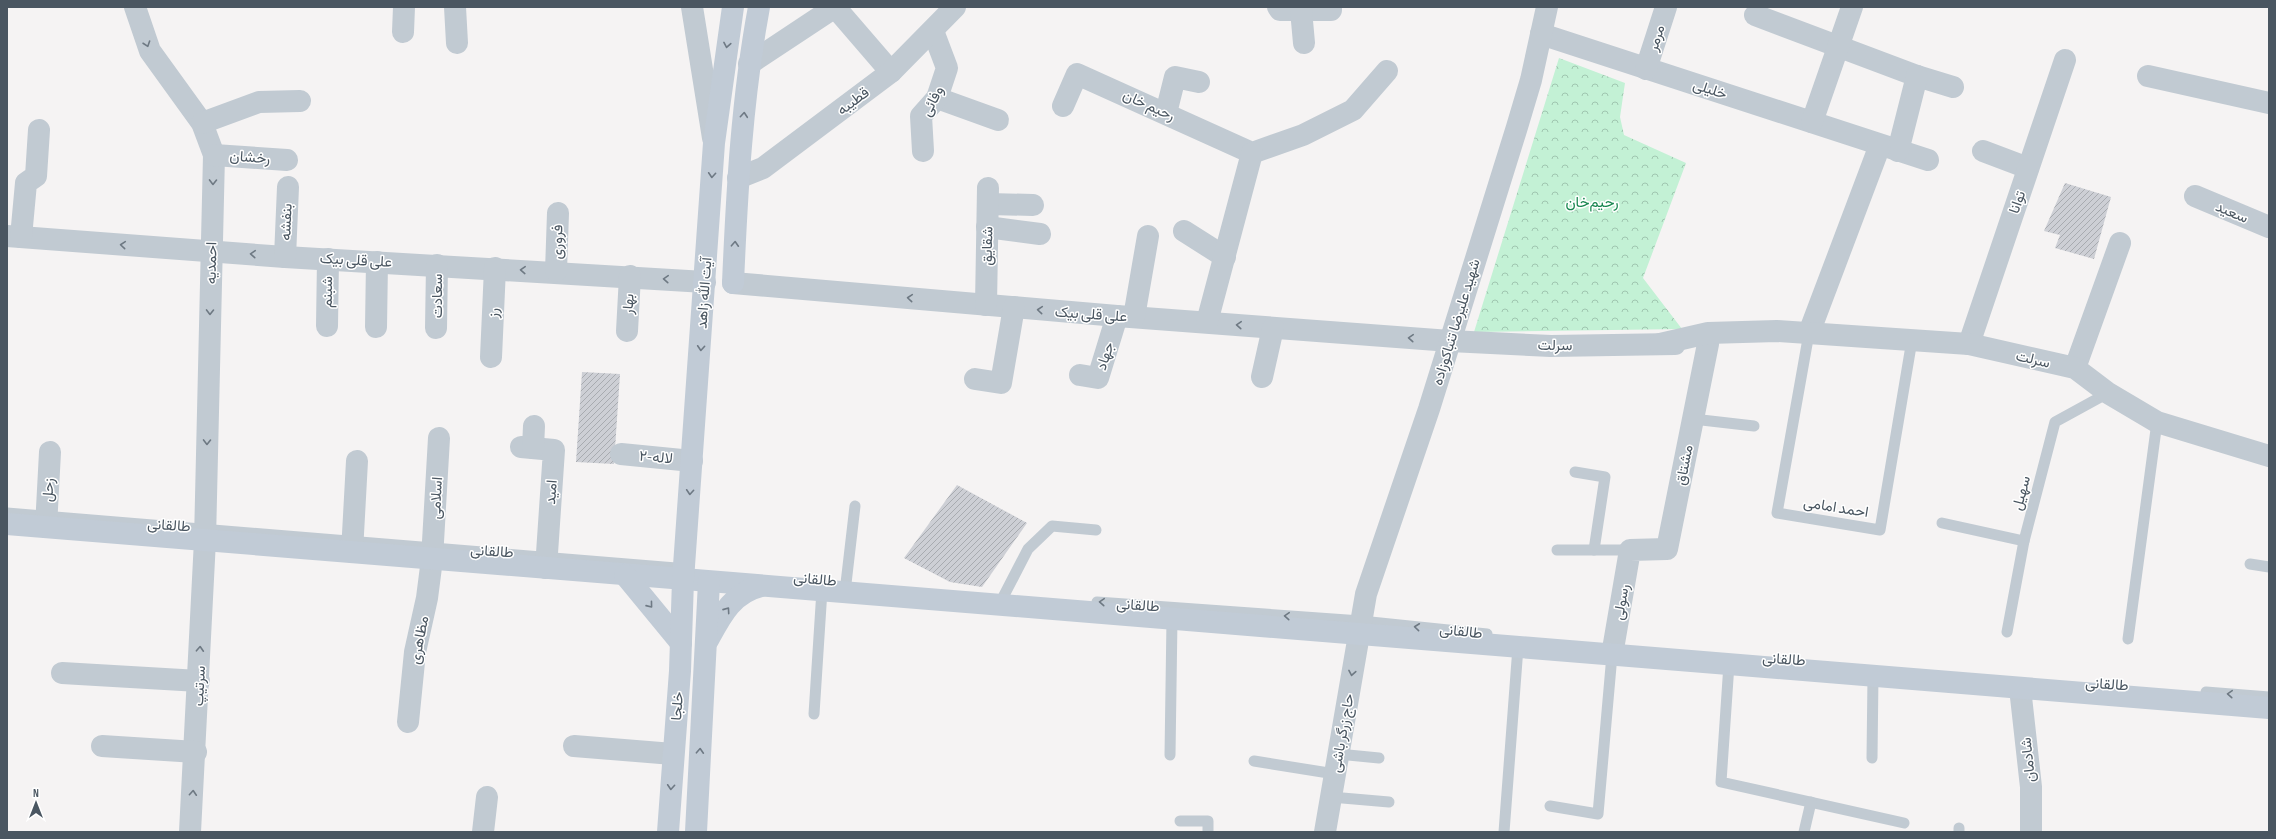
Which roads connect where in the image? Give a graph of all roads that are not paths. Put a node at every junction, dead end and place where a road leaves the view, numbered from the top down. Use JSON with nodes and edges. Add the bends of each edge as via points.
{"nodes":[{"id":1,"x":134,"y":7,"type":"edge"},
{"id":2,"x":404,"y":7,"type":"edge"},
{"id":3,"x":455,"y":7,"type":"edge"},
{"id":4,"x":692,"y":7,"type":"edge"},
{"id":5,"x":733,"y":7,"type":"edge"},
{"id":6,"x":759,"y":7,"type":"edge"},
{"id":7,"x":955,"y":7,"type":"edge"},
{"id":8,"x":1278,"y":7,"type":"edge"},
{"id":9,"x":1331,"y":7,"type":"edge"},
{"id":10,"x":1546,"y":7,"type":"edge"},
{"id":11,"x":1666,"y":7,"type":"edge"},
{"id":12,"x":1852,"y":7,"type":"edge"},
{"id":13,"x":1301,"y":10,"type":"junction"},
{"id":14,"x":1755,"y":14,"type":"dead end"},
{"id":15,"x":933,"y":31,"type":"junction"},
{"id":16,"x":403,"y":32,"type":"dead end"},
{"id":17,"x":1541,"y":34,"type":"junction"},
{"id":18,"x":457,"y":43,"type":"dead end"},
{"id":19,"x":1304,"y":43,"type":"dead end"},
{"id":20,"x":1839,"y":46,"type":"junction"},
{"id":21,"x":2065,"y":60,"type":"dead end"},
{"id":22,"x":748,"y":64,"type":"junction"},
{"id":23,"x":1646,"y":68,"type":"junction"},
{"id":24,"x":1387,"y":71,"type":"dead end"},
{"id":25,"x":891,"y":72,"type":"junction"},
{"id":26,"x":1917,"y":76,"type":"junction"},
{"id":27,"x":2148,"y":76,"type":"dead end"},
{"id":28,"x":1199,"y":82,"type":"dead end"},
{"id":29,"x":1953,"y":87,"type":"dead end"},
{"id":30,"x":937,"y":98,"type":"junction"},
{"id":31,"x":300,"y":101,"type":"dead end"},
{"id":32,"x":2269,"y":103,"type":"edge"},
{"id":33,"x":1063,"y":106,"type":"dead end"},
{"id":34,"x":1166,"y":113,"type":"junction"},
{"id":35,"x":998,"y":120,"type":"dead end"},
{"id":36,"x":1812,"y":122,"type":"junction"},
{"id":37,"x":202,"y":123,"type":"junction"},
{"id":38,"x":39,"y":130,"type":"dead end"},
{"id":39,"x":714,"y":143,"type":"junction"},
{"id":40,"x":1889,"y":148,"type":"junction"},
{"id":41,"x":923,"y":151,"type":"dead end"},
{"id":42,"x":1983,"y":151,"type":"dead end"},
{"id":43,"x":1252,"y":152,"type":"junction"},
{"id":44,"x":214,"y":155,"type":"junction"},
{"id":45,"x":287,"y":160,"type":"dead end"},
{"id":46,"x":1928,"y":160,"type":"dead end"},
{"id":47,"x":2028,"y":168,"type":"junction"},
{"id":48,"x":738,"y":178,"type":"junction"},
{"id":49,"x":288,"y":187,"type":"dead end"},
{"id":50,"x":2196,"y":196,"type":"dead end"},
{"id":51,"x":1033,"y":205,"type":"dead end"},
{"id":52,"x":558,"y":213,"type":"dead end"},
{"id":53,"x":987,"y":227,"type":"junction"},
{"id":54,"x":2269,"y":227,"type":"edge"},
{"id":55,"x":1184,"y":231,"type":"dead end"},
{"id":56,"x":1040,"y":234,"type":"dead end"},
{"id":57,"x":14,"y":236,"type":"edge"},
{"id":58,"x":1148,"y":236,"type":"dead end"},
{"id":59,"x":2120,"y":243,"type":"dead end"},
{"id":60,"x":211,"y":252,"type":"junction"},
{"id":61,"x":285,"y":257,"type":"junction"},
{"id":62,"x":1225,"y":257,"type":"junction"},
{"id":63,"x":328,"y":258,"type":"junction"},
{"id":64,"x":377,"y":262,"type":"junction"},
{"id":65,"x":437,"y":265,"type":"junction"},
{"id":66,"x":495,"y":268,"type":"junction"},
{"id":67,"x":556,"y":271,"type":"junction"},
{"id":68,"x":630,"y":276,"type":"junction"},
{"id":69,"x":705,"y":282,"type":"junction"},
{"id":70,"x":733,"y":283,"type":"joint"},
{"id":71,"x":986,"y":304,"type":"junction"},
{"id":72,"x":1014,"y":307,"type":"junction"},
{"id":73,"x":1126,"y":317,"type":"junction"},
{"id":74,"x":1207,"y":322,"type":"junction"},
{"id":75,"x":327,"y":326,"type":"dead end"},
{"id":76,"x":376,"y":327,"type":"dead end"},
{"id":77,"x":436,"y":328,"type":"dead end"},
{"id":78,"x":1273,"y":328,"type":"junction"},
{"id":79,"x":627,"y":331,"type":"dead end"},
{"id":80,"x":1809,"y":333,"type":"junction"},
{"id":81,"x":1708,"y":338,"type":"junction"},
{"id":82,"x":1912,"y":340,"type":"junction"},
{"id":83,"x":1450,"y":341,"type":"junction"},
{"id":84,"x":1969,"y":344,"type":"junction"},
{"id":85,"x":490,"y":357,"type":"dead end"},
{"id":86,"x":2075,"y":368,"type":"junction"},
{"id":87,"x":1080,"y":375,"type":"dead end"},
{"id":88,"x":1262,"y":377,"type":"dead end"},
{"id":89,"x":975,"y":379,"type":"dead end"},
{"id":90,"x":2108,"y":393,"type":"junction"},
{"id":91,"x":1693,"y":419,"type":"junction"},
{"id":92,"x":2157,"y":422,"type":"junction"},
{"id":93,"x":534,"y":426,"type":"dead end"},
{"id":94,"x":1754,"y":426,"type":"dead end"},
{"id":95,"x":439,"y":438,"type":"dead end"},
{"id":96,"x":50,"y":452,"type":"dead end"},
{"id":97,"x":621,"y":454,"type":"dead end"},
{"id":98,"x":2269,"y":456,"type":"edge"},
{"id":99,"x":357,"y":461,"type":"dead end"},
{"id":100,"x":692,"y":461,"type":"junction"},
{"id":101,"x":1576,"y":472,"type":"dead end"},
{"id":102,"x":855,"y":506,"type":"dead end"},
{"id":103,"x":7,"y":512,"type":"edge"},
{"id":104,"x":46,"y":522,"type":"junction"},
{"id":105,"x":1942,"y":523,"type":"dead end"},
{"id":106,"x":7,"y":524,"type":"edge"},
{"id":107,"x":1096,"y":530,"type":"dead end"},
{"id":108,"x":205,"y":534,"type":"junction"},
{"id":109,"x":2024,"y":542,"type":"junction"},
{"id":110,"x":352,"y":547,"type":"junction"},
{"id":111,"x":1556,"y":550,"type":"dead end"},
{"id":112,"x":1594,"y":550,"type":"junction"},
{"id":113,"x":1630,"y":550,"type":"junction"},
{"id":114,"x":433,"y":553,"type":"junction"},
{"id":115,"x":547,"y":562,"type":"junction"},
{"id":116,"x":2250,"y":564,"type":"dead end"},
{"id":117,"x":2269,"y":567,"type":"edge"},
{"id":118,"x":684,"y":574,"type":"junction"},
{"id":119,"x":625,"y":575,"type":"junction"},
{"id":120,"x":709,"y":582,"type":"junction"},
{"id":121,"x":761,"y":586,"type":"junction"},
{"id":122,"x":846,"y":587,"type":"junction"},
{"id":123,"x":822,"y":590,"type":"junction"},
{"id":124,"x":1002,"y":600,"type":"junction"},
{"id":125,"x":1172,"y":619,"type":"junction"},
{"id":126,"x":1360,"y":628,"type":"junction"},
{"id":127,"x":2007,"y":632,"type":"dead end"},
{"id":128,"x":2128,"y":639,"type":"dead end"},
{"id":129,"x":681,"y":643,"type":"junction"},
{"id":130,"x":707,"y":643,"type":"junction"},
{"id":131,"x":1518,"y":647,"type":"junction"},
{"id":132,"x":1613,"y":650,"type":"junction"},
{"id":133,"x":1729,"y":664,"type":"junction"},
{"id":134,"x":680,"y":671,"type":"junction"},
{"id":135,"x":704,"y":672,"type":"junction"},
{"id":136,"x":62,"y":673,"type":"dead end"},
{"id":137,"x":1873,"y":676,"type":"junction"},
{"id":138,"x":199,"y":681,"type":"junction"},
{"id":139,"x":2020,"y":688,"type":"junction"},
{"id":140,"x":2269,"y":697,"type":"edge"},
{"id":141,"x":2269,"y":708,"type":"edge"},
{"id":142,"x":814,"y":714,"type":"dead end"},
{"id":143,"x":408,"y":722,"type":"dead end"},
{"id":144,"x":102,"y":746,"type":"dead end"},
{"id":145,"x":574,"y":746,"type":"dead end"},
{"id":146,"x":196,"y":752,"type":"junction"},
{"id":147,"x":673,"y":754,"type":"junction"},
{"id":148,"x":1170,"y":754,"type":"dead end"},
{"id":149,"x":1378,"y":758,"type":"dead end"},
{"id":150,"x":1872,"y":758,"type":"dead end"},
{"id":151,"x":1254,"y":761,"type":"dead end"},
{"id":152,"x":1336,"y":764,"type":"junction"},
{"id":153,"x":487,"y":797,"type":"dead end"},
{"id":154,"x":1331,"y":797,"type":"junction"},
{"id":155,"x":1389,"y":802,"type":"dead end"},
{"id":156,"x":1811,"y":802,"type":"junction"},
{"id":157,"x":1550,"y":806,"type":"dead end"},
{"id":158,"x":1180,"y":821,"type":"dead end"},
{"id":159,"x":1904,"y":822,"type":"dead end"},
{"id":160,"x":190,"y":832,"type":"edge"},
{"id":161,"x":483,"y":832,"type":"edge"},
{"id":162,"x":668,"y":832,"type":"edge"},
{"id":163,"x":696,"y":832,"type":"edge"},
{"id":164,"x":1208,"y":832,"type":"edge"},
{"id":165,"x":1325,"y":832,"type":"edge"},
{"id":166,"x":1504,"y":832,"type":"edge"},
{"id":167,"x":1804,"y":832,"type":"edge"},
{"id":168,"x":2031,"y":832,"type":"edge"}],
"edges":[{"from":1,"to":37,"type":"street","name":"احمدیه","one_way":true,"via":[[150,51]]},
{"from":2,"to":16,"type":"street"},
{"from":3,"to":18,"type":"street"},
{"from":4,"to":39,"type":"street"},
{"from":5,"to":39,"type":"main road","name":"آیت الله زاهد","one_way":true},
{"from":6,"to":22,"type":"main road","name":"آیت الله زاهد"},
{"from":7,"to":15,"type":"street","name":"قطیبه"},
{"from":8,"to":13,"type":"street","via":[[1280,10]]},
{"from":9,"to":13,"type":"street","via":[[1331,10]]},
{"from":10,"to":17,"type":"street","name":"شهید علیرضا تنباکوزاده"},
{"from":11,"to":23,"type":"street","name":"مرمر"},
{"from":12,"to":20,"type":"street"},
{"from":13,"to":19,"type":"street"},
{"from":14,"to":20,"type":"street"},
{"from":15,"to":25,"type":"street","name":"قطیبه"},
{"from":15,"to":30,"type":"street","name":"وفائی","via":[[946,68]]},
{"from":17,"to":23,"type":"street","name":"خلیلی"},
{"from":17,"to":83,"type":"street","name":"شهید علیرضا تنباکوزاده","via":[[1517,127]]},
{"from":20,"to":26,"type":"street"},
{"from":20,"to":36,"type":"street"},
{"from":21,"to":47,"type":"street","name":"توانا"},
{"from":22,"to":25,"type":"street","via":[[835,7]]},
{"from":48,"to":22,"type":"main road","name":"آیت الله زاهد","one_way":true},
{"from":23,"to":36,"type":"street","name":"خلیلی"},
{"from":24,"to":43,"type":"street","via":[[1353,110],[1303,135]]},
{"from":25,"to":48,"type":"street","name":"قطیبه","via":[[763,168]]},
{"from":26,"to":29,"type":"street"},
{"from":26,"to":40,"type":"street"},
{"from":27,"to":32,"type":"street"},
{"from":28,"to":34,"type":"street","via":[[1175,77]]},
{"from":30,"to":35,"type":"street"},
{"from":30,"to":41,"type":"street","name":"وفائی","via":[[921,116]]},
{"from":31,"to":37,"type":"street","via":[[259,102]]},
{"from":33,"to":34,"type":"street","name":"رحیم خان","via":[[1077,74]]},
{"from":34,"to":43,"type":"street","name":"رحیم خان"},
{"from":36,"to":40,"type":"street","name":"خلیلی"},
{"from":37,"to":44,"type":"street","name":"احمدیه"},
{"from":38,"to":57,"type":"street","via":[[36,176],[26,183]]},
{"from":39,"to":69,"type":"main road","name":"آیت الله زاهد","one_way":true},
{"from":40,"to":46,"type":"street","name":"خلیلی"},
{"from":40,"to":80,"type":"street"},
{"from":42,"to":47,"type":"street"},
{"from":43,"to":62,"type":"street"},
{"from":44,"to":45,"type":"street","name":"رخشان"},
{"from":44,"to":60,"type":"street","name":"احمدیه","one_way":true},
{"from":47,"to":84,"type":"street","name":"توانا"},
{"from":70,"to":48,"type":"main road","name":"آیت الله زاهد","one_way":true},
{"from":49,"to":61,"type":"street","name":"بنفشه"},
{"from":50,"to":54,"type":"street","name":"سعید"},
{"from":51,"to":53,"type":"street","name":"شقایق","via":[[988,196]]},
{"from":52,"to":67,"type":"street","name":"فروری"},
{"from":53,"to":56,"type":"street"},
{"from":53,"to":71,"type":"street","name":"شقایق"},
{"from":55,"to":62,"type":"street"},
{"from":60,"to":57,"type":"street","name":"علی قلی بیک","one_way":true},
{"from":58,"to":73,"type":"street"},
{"from":59,"to":86,"type":"street"},
{"from":61,"to":60,"type":"street","name":"علی قلی بیک","one_way":true},
{"from":60,"to":108,"type":"street","name":"احمدیه","one_way":true},
{"from":61,"to":63,"type":"street","name":"علی قلی بیک"},
{"from":62,"to":74,"type":"street"},
{"from":63,"to":64,"type":"street","name":"علی قلی بیک"},
{"from":63,"to":75,"type":"street","name":"شبنم"},
{"from":64,"to":65,"type":"street","name":"علی قلی بیک"},
{"from":64,"to":76,"type":"street"},
{"from":65,"to":66,"type":"street","name":"علی قلی بیک"},
{"from":65,"to":77,"type":"street","name":"سعادت"},
{"from":67,"to":66,"type":"street","name":"علی قلی بیک","one_way":true},
{"from":66,"to":85,"type":"street","name":"رز"},
{"from":67,"to":68,"type":"street","name":"علی قلی بیک"},
{"from":69,"to":68,"type":"street","name":"علی قلی بیک","one_way":true},
{"from":68,"to":79,"type":"street","name":"بهار"},
{"from":69,"to":100,"type":"main road","name":"آیت الله زاهد","one_way":true},
{"from":71,"to":70,"type":"street","name":"علی قلی بیک","one_way":true},
{"from":71,"to":72,"type":"street","name":"علی قلی بیک"},
{"from":73,"to":72,"type":"street","name":"علی قلی بیک","one_way":true},
{"from":72,"to":89,"type":"street","via":[[1001,383]]},
{"from":73,"to":74,"type":"street","name":"علی قلی بیک"},
{"from":73,"to":87,"type":"street","name":"جهاد","via":[[1098,378]]},
{"from":78,"to":74,"type":"street","name":"علی قلی بیک","one_way":true},
{"from":83,"to":78,"type":"street","name":"علی قلی بیک","one_way":true},
{"from":78,"to":88,"type":"street"},
{"from":80,"to":81,"type":"street","name":"سرلت","via":[[1777,331]]},
{"from":80,"to":82,"type":"street","name":"سرلت"},
{"from":80,"to":82,"type":"lane","name":"احمد امامی","via":[[1777,513],[1880,530]]},
{"from":81,"to":83,"type":"street","name":"سرلت","via":[[1660,344],[1551,346]]},
{"from":81,"to":91,"type":"street","name":"مشتاق"},
{"from":82,"to":84,"type":"street","name":"سرلت"},
{"from":83,"to":126,"type":"street","name":"شهید علیرضا تنباکوزاده","via":[[1366,594]]},
{"from":84,"to":86,"type":"street","name":"سرلت"},
{"from":86,"to":90,"type":"street","name":"سرلت"},
{"from":90,"to":92,"type":"street","name":"سرلت"},
{"from":90,"to":109,"type":"lane","name":"سهیل","via":[[2055,422]]},
{"from":91,"to":94,"type":"lane"},
{"from":91,"to":113,"type":"street","name":"مشتاق","via":[[1667,550]]},
{"from":92,"to":98,"type":"street","name":"سرلت"},
{"from":92,"to":128,"type":"lane"},
{"from":93,"to":115,"type":"street","name":"امید","via":[[527,448],[554,450]]},
{"from":95,"to":114,"type":"street","name":"اسلامی"},
{"from":96,"to":104,"type":"street","name":"زحل"},
{"from":97,"to":100,"type":"street","name":"۲-لاله"},
{"from":99,"to":110,"type":"street"},
{"from":100,"to":118,"type":"main road","name":"آیت الله زاهد","one_way":true},
{"from":101,"to":112,"type":"lane","via":[[1605,477]]},
{"from":102,"to":122,"type":"lane"},
{"from":103,"to":104,"type":"lane","name":"طالقانی"},
{"from":104,"to":106,"type":"main road","name":"طالقانی"},
{"from":104,"to":108,"type":"main road","name":"طالقانی"},
{"from":105,"to":109,"type":"lane"},
{"from":107,"to":124,"type":"lane","via":[[1052,526],[1028,548]]},
{"from":108,"to":110,"type":"main road","name":"طالقانی"},
{"from":138,"to":108,"type":"street","name":"سرتیپ","one_way":true},
{"from":109,"to":127,"type":"lane","name":"سهیل"},
{"from":110,"to":114,"type":"main road","name":"طالقانی"},
{"from":111,"to":112,"type":"lane"},
{"from":112,"to":113,"type":"lane"},
{"from":113,"to":132,"type":"street","name":"رسولی"},
{"from":114,"to":115,"type":"main road","name":"طالقانی"},
{"from":114,"to":143,"type":"street","name":"مظاهری","via":[[427,598],[415,652]]},
{"from":115,"to":118,"type":"lane","name":"طالقانی"},
{"from":115,"to":119,"type":"main road","name":"طالقانی"},
{"from":116,"to":117,"type":"lane"},
{"from":118,"to":119,"type":"main road","name":"طالقانی"},
{"from":118,"to":120,"type":"main road","name":"طالقانی"},
{"from":118,"to":122,"type":"lane","name":"طالقانی"},
{"from":118,"to":129,"type":"main road","name":"خلجا"},
{"from":119,"to":129,"type":"main road","one_way":true},
{"from":120,"to":121,"type":"main road","name":"طالقانی"},
{"from":120,"to":130,"type":"main road","name":"خلجا"},
{"from":121,"to":123,"type":"main road","name":"طالقانی"},
{"from":130,"to":121,"type":"main road","one_way":true,"via":[[731,604],[746,589]]},
{"from":122,"to":123,"type":"main road","name":"طالقانی"},
{"from":122,"to":124,"type":"main road","name":"طالقانی"},
{"from":123,"to":142,"type":"lane"},
{"from":124,"to":125,"type":"main road","name":"طالقانی"},
{"from":126,"to":124,"type":"lane","name":"طالقانی","one_way":true},
{"from":125,"to":126,"type":"main road","name":"طالقانی"},
{"from":125,"to":148,"type":"lane"},
{"from":126,"to":131,"type":"main road","name":"طالقانی"},
{"from":132,"to":126,"type":"lane","name":"طالقانی","one_way":true},
{"from":126,"to":152,"type":"street","name":"حاج زرگر باشی","one_way":true},
{"from":129,"to":134,"type":"main road","name":"خلجا"},
{"from":130,"to":135,"type":"main road","name":"خلجا"},
{"from":131,"to":132,"type":"main road","name":"طالقانی"},
{"from":131,"to":166,"type":"lane"},
{"from":132,"to":133,"type":"main road","name":"طالقانی"},
{"from":140,"to":132,"type":"lane","name":"طالقانی","one_way":true},
{"from":132,"to":157,"type":"lane","via":[[1598,814]]},
{"from":133,"to":137,"type":"main road","name":"طالقانی"},
{"from":133,"to":156,"type":"lane","via":[[1721,782]]},
{"from":134,"to":135,"type":"main road"},
{"from":134,"to":147,"type":"main road","name":"خلجا"},
{"from":163,"to":135,"type":"main road","name":"خلجا","one_way":true},
{"from":136,"to":138,"type":"street"},
{"from":137,"to":139,"type":"main road","name":"طالقانی"},
{"from":137,"to":150,"type":"lane"},
{"from":138,"to":146,"type":"street","name":"سرتیپ"},
{"from":139,"to":141,"type":"main road","name":"طالقانی"},
{"from":139,"to":168,"type":"street","name":"شادمان","via":[[2031,787]]},
{"from":144,"to":146,"type":"street"},
{"from":145,"to":147,"type":"street"},
{"from":160,"to":146,"type":"street","name":"سرتیپ","one_way":true},
{"from":147,"to":162,"type":"main road","name":"خلجا","one_way":true},
{"from":149,"to":152,"type":"lane"},
{"from":151,"to":152,"type":"lane"},
{"from":152,"to":154,"type":"street","name":"حاج زرگر باشی"},
{"from":153,"to":161,"type":"street"},
{"from":154,"to":155,"type":"lane"},
{"from":154,"to":165,"type":"street","name":"حاج زرگر باشی"},
{"from":156,"to":159,"type":"lane"},
{"from":156,"to":167,"type":"lane"},
{"from":158,"to":164,"type":"lane","via":[[1208,821]]}]}
